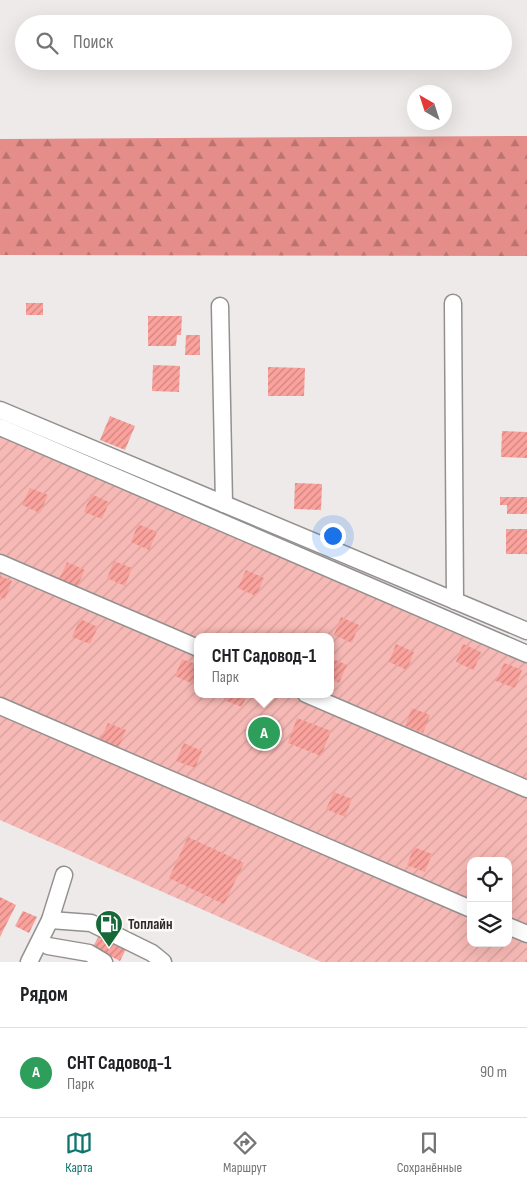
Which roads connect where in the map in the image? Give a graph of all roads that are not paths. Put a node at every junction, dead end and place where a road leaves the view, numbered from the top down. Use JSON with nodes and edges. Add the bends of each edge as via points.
{"nodes":[{"id":1,"x":453,"y":302,"type":"dead end"},
{"id":2,"x":220,"y":306,"type":"dead end"},
{"id":3,"x":0,"y":410,"type":"edge"},
{"id":4,"x":0,"y":427,"type":"edge"},
{"id":5,"x":224,"y":504,"type":"junction"},
{"id":6,"x":0,"y":563,"type":"edge"},
{"id":7,"x":455,"y":601,"type":"junction"},
{"id":8,"x":527,"y":631,"type":"edge"},
{"id":9,"x":194,"y":646,"type":"edge"},
{"id":10,"x":527,"y":654,"type":"edge"},
{"id":11,"x":315,"y":698,"type":"edge"},
{"id":12,"x":0,"y":706,"type":"edge"},
{"id":13,"x":527,"y":789,"type":"edge"},
{"id":14,"x":64,"y":875,"type":"dead end"},
{"id":15,"x":467,"y":907,"type":"edge"},
{"id":16,"x":50,"y":920,"type":"junction"},
{"id":17,"x":512,"y":928,"type":"edge"},
{"id":18,"x":527,"y":934,"type":"edge"},
{"id":19,"x":43,"y":945,"type":"junction"},
{"id":20,"x":143,"y":955,"type":"edge"},
{"id":21,"x":29,"y":962,"type":"edge"},
{"id":22,"x":60,"y":962,"type":"edge"},
{"id":23,"x":104,"y":962,"type":"edge"},
{"id":24,"x":163,"y":962,"type":"edge"}],
"edges":[{"from":1,"to":7,"type":"street"},
{"from":2,"to":5,"type":"street"},
{"from":3,"to":5,"type":"street"},
{"from":4,"to":10,"type":"street"},
{"from":5,"to":7,"type":"street"},
{"from":6,"to":9,"type":"street"},
{"from":7,"to":8,"type":"street"},
{"from":11,"to":13,"type":"street"},
{"from":12,"to":15,"type":"street"},
{"from":14,"to":16,"type":"street"},
{"from":16,"to":19,"type":"street"},
{"from":16,"to":20,"type":"street","via":[[91,923]]},
{"from":17,"to":18,"type":"street"},
{"from":19,"to":21,"type":"street"},
{"from":19,"to":22,"type":"street","via":[[55,952]]},
{"from":19,"to":23,"type":"street","via":[[89,953]]},
{"from":20,"to":24,"type":"street"}]}
